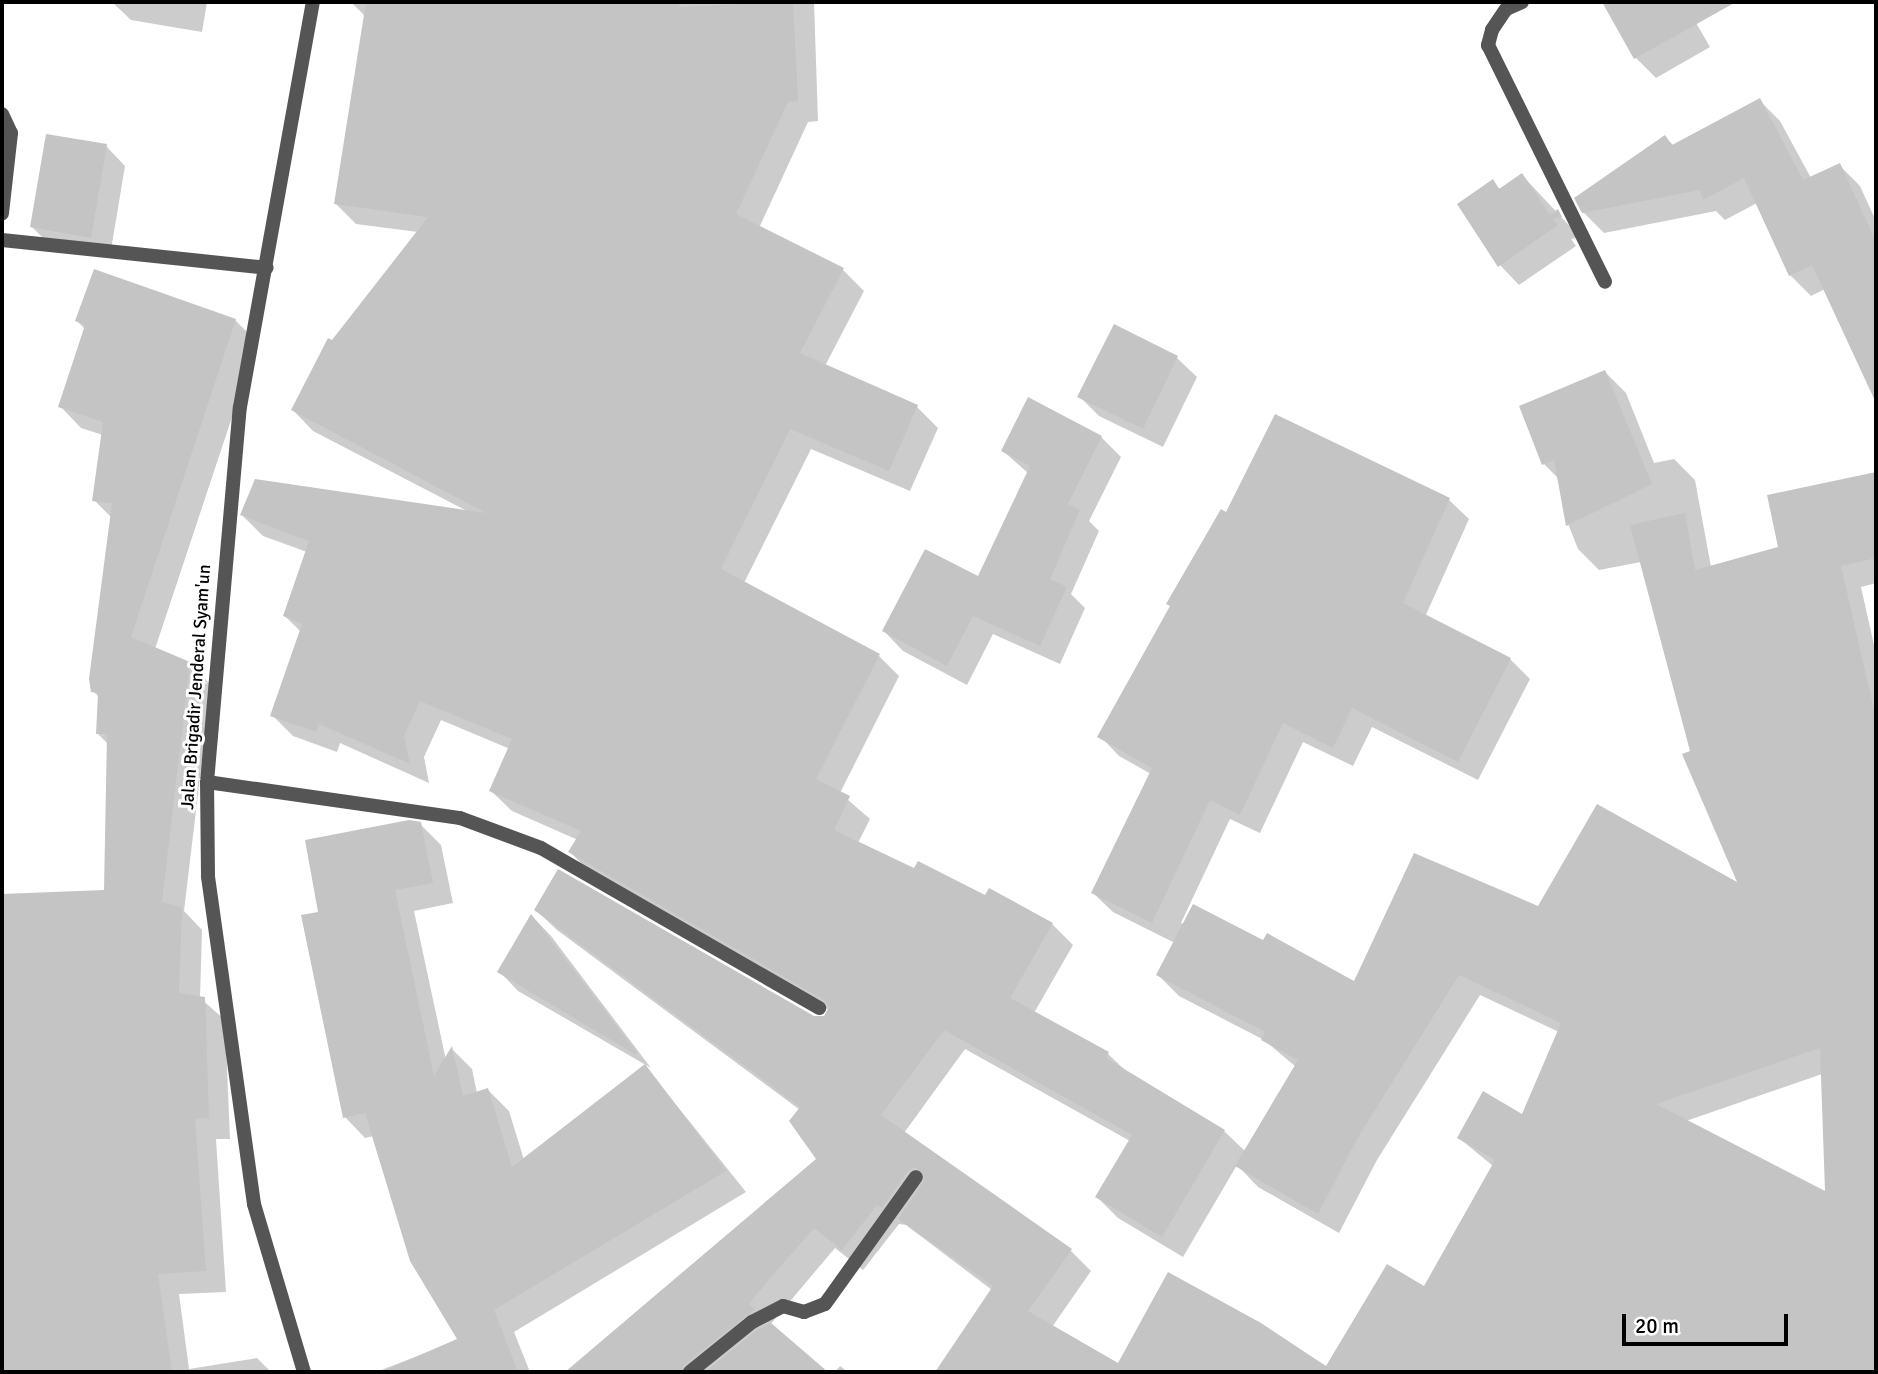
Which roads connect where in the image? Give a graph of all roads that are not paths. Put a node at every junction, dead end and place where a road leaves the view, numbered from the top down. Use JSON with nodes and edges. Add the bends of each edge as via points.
{"nodes":[{"id":1,"x":313,"y":2,"type":"edge"},
{"id":2,"x":1522,"y":2,"type":"edge"},
{"id":3,"x":2,"y":114,"type":"edge"},
{"id":4,"x":2,"y":213,"type":"edge"},
{"id":5,"x":2,"y":240,"type":"edge"},
{"id":6,"x":267,"y":268,"type":"junction"},
{"id":7,"x":1605,"y":282,"type":"dead end"},
{"id":8,"x":207,"y":782,"type":"junction"},
{"id":9,"x":819,"y":1008,"type":"dead end"},
{"id":10,"x":916,"y":1177,"type":"dead end"},
{"id":11,"x":304,"y":1372,"type":"edge"},
{"id":12,"x":690,"y":1372,"type":"edge"}],
"edges":[{"from":1,"to":6,"type":"street","name":"Jalan Brigadir Jenderal Syam'un"},
{"from":2,"to":7,"type":"street","via":[[1506,9],[1488,45]]},
{"from":3,"to":4,"type":"street","via":[[11,133]]},
{"from":5,"to":6,"type":"street"},
{"from":6,"to":8,"type":"street","name":"Jalan Brigadir Jenderal Syam'un","via":[[240,407]]},
{"from":8,"to":9,"type":"street","via":[[472,822],[541,848]]},
{"from":8,"to":11,"type":"street","name":"Jalan Brigadir Jenderal Syam'un","via":[[208,876],[254,1204]]},
{"from":10,"to":12,"type":"street","via":[[825,1304],[804,1312],[783,1306],[752,1322]]}]}
